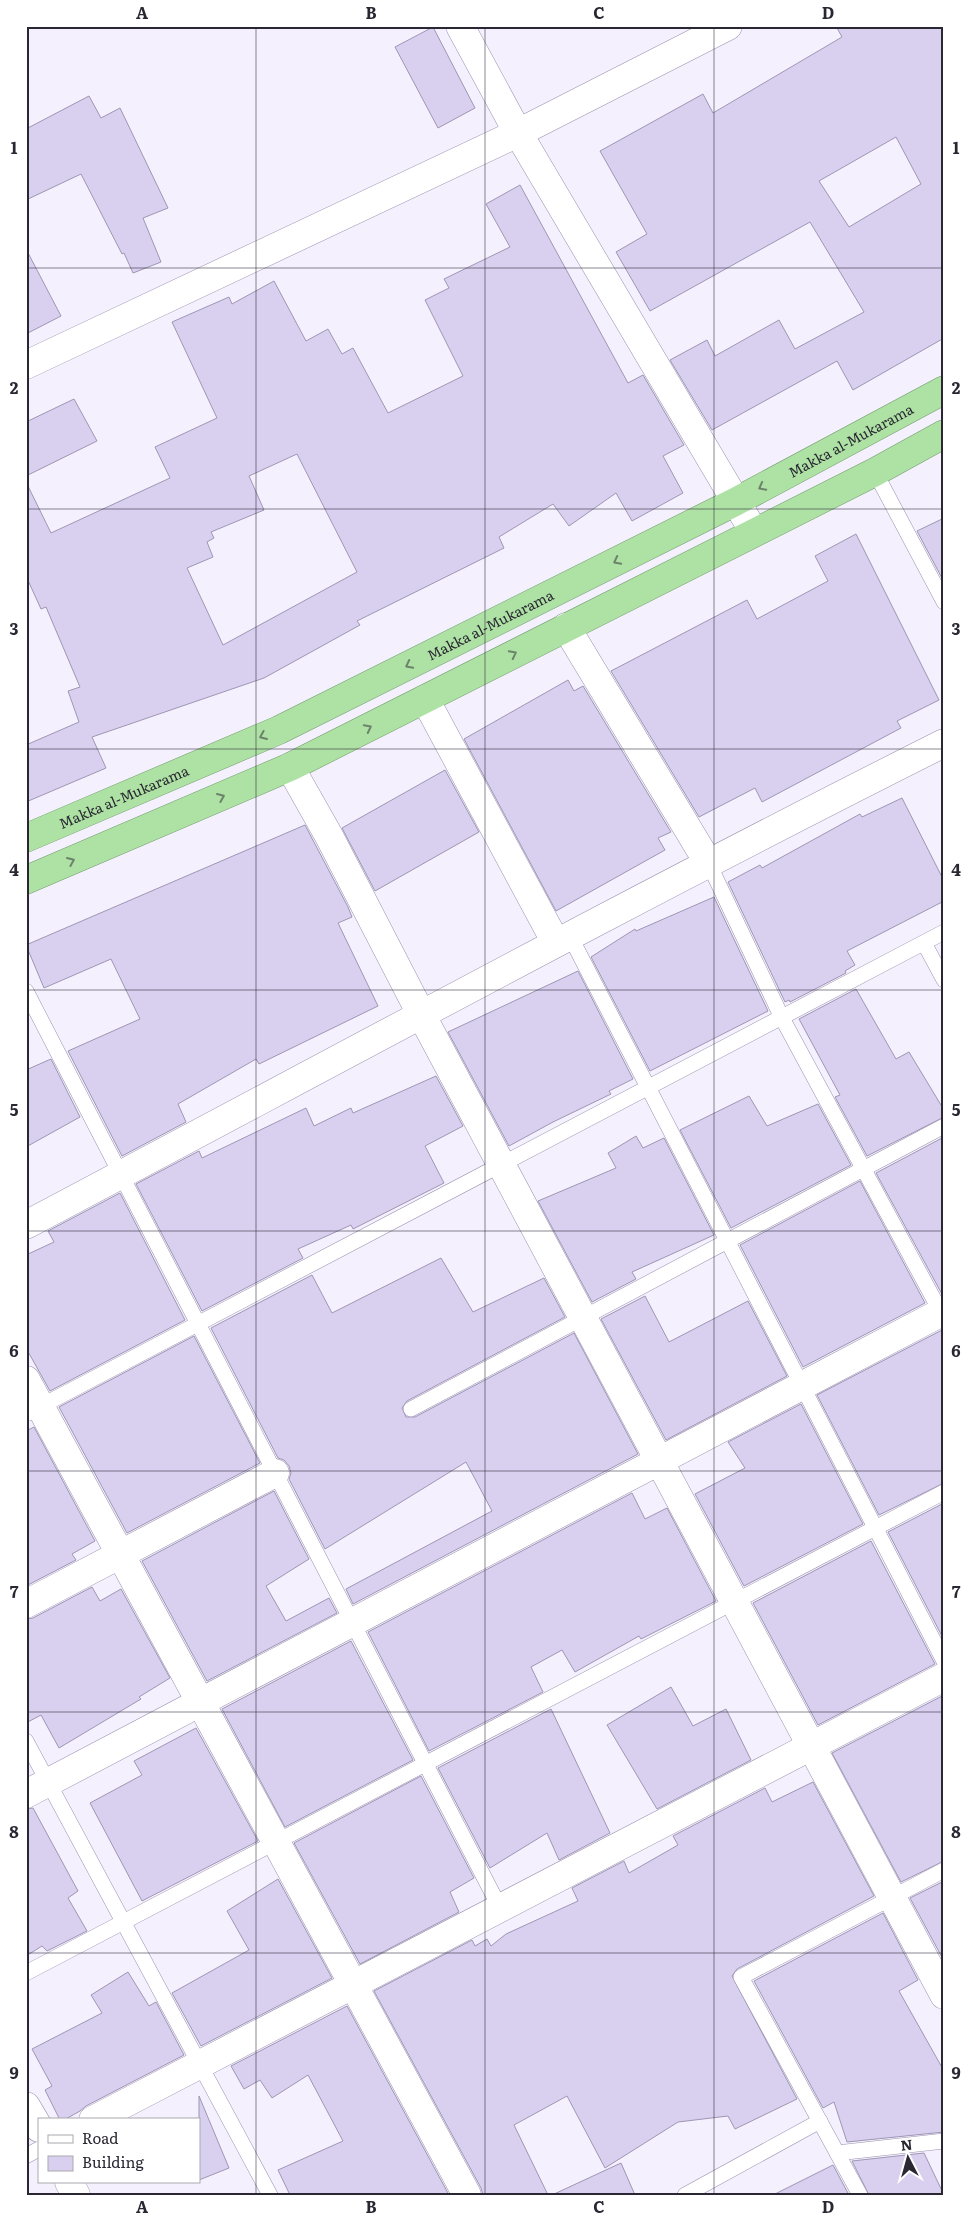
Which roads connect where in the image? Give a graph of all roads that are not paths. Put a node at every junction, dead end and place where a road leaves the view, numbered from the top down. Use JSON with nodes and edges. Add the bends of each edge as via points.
{"nodes":[{"id":1,"x":460,"y":26,"type":"edge"},
{"id":2,"x":728,"y":26,"type":"edge"},
{"id":3,"x":518,"y":133,"type":"junction"},
{"id":4,"x":26,"y":366,"type":"edge"},
{"id":5,"x":944,"y":390,"type":"edge"},
{"id":6,"x":944,"y":434,"type":"edge"},
{"id":7,"x":875,"y":472,"type":"junction"},
{"id":8,"x":735,"y":502,"type":"junction"},
{"id":9,"x":754,"y":532,"type":"junction"},
{"id":10,"x":944,"y":602,"type":"edge"},
{"id":11,"x":566,"y":627,"type":"junction"},
{"id":12,"x":425,"y":699,"type":"junction"},
{"id":13,"x":944,"y":743,"type":"edge"},
{"id":14,"x":290,"y":768,"type":"junction"},
{"id":15,"x":26,"y":838,"type":"edge"},
{"id":16,"x":709,"y":864,"type":"junction"},
{"id":17,"x":26,"y":880,"type":"edge"},
{"id":18,"x":944,"y":932,"type":"edge"},
{"id":19,"x":563,"y":940,"type":"junction"},
{"id":20,"x":924,"y":943,"type":"junction"},
{"id":21,"x":944,"y":980,"type":"edge"},
{"id":22,"x":26,"y":991,"type":"edge"},
{"id":23,"x":421,"y":1014,"type":"junction"},
{"id":24,"x":782,"y":1018,"type":"junction"},
{"id":25,"x":648,"y":1088,"type":"junction"},
{"id":26,"x":944,"y":1126,"type":"edge"},
{"id":27,"x":501,"y":1165,"type":"junction"},
{"id":28,"x":863,"y":1169,"type":"junction"},
{"id":29,"x":121,"y":1175,"type":"junction"},
{"id":30,"x":26,"y":1225,"type":"edge"},
{"id":31,"x":727,"y":1240,"type":"junction"},
{"id":32,"x":943,"y":1314,"type":"edge"},
{"id":33,"x":583,"y":1318,"type":"junction"},
{"id":34,"x":198,"y":1324,"type":"junction"},
{"id":35,"x":26,"y":1380,"type":"edge"},
{"id":36,"x":802,"y":1386,"type":"junction"},
{"id":37,"x":411,"y":1409,"type":"dead end"},
{"id":38,"x":33,"y":1410,"type":"edge"},
{"id":39,"x":659,"y":1461,"type":"junction"},
{"id":40,"x":275,"y":1473,"type":"junction"},
{"id":41,"x":944,"y":1492,"type":"edge"},
{"id":42,"x":876,"y":1528,"type":"junction"},
{"id":43,"x":121,"y":1554,"type":"junction"},
{"id":44,"x":735,"y":1603,"type":"junction"},
{"id":45,"x":26,"y":1604,"type":"edge"},
{"id":46,"x":353,"y":1622,"type":"junction"},
{"id":47,"x":944,"y":1661,"type":"edge"},
{"id":48,"x":944,"y":1677,"type":"edge"},
{"id":49,"x":200,"y":1702,"type":"junction"},
{"id":50,"x":26,"y":1741,"type":"edge"},
{"id":51,"x":810,"y":1746,"type":"junction"},
{"id":52,"x":426,"y":1764,"type":"junction"},
{"id":53,"x":37,"y":1788,"type":"edge"},
{"id":54,"x":276,"y":1843,"type":"junction"},
{"id":55,"x":944,"y":1870,"type":"edge"},
{"id":56,"x":892,"y":1898,"type":"junction"},
{"id":57,"x":500,"y":1908,"type":"junction"},
{"id":58,"x":124,"y":1922,"type":"junction"},
{"id":59,"x":26,"y":1973,"type":"edge"},
{"id":60,"x":353,"y":1985,"type":"junction"},
{"id":61,"x":944,"y":1995,"type":"edge"},
{"id":62,"x":200,"y":2064,"type":"junction"},
{"id":63,"x":26,"y":2106,"type":"edge"},
{"id":64,"x":98,"y":2118,"type":"edge"},
{"id":65,"x":820,"y":2121,"type":"junction"},
{"id":66,"x":38,"y":2126,"type":"edge"},
{"id":67,"x":944,"y":2142,"type":"edge"},
{"id":68,"x":38,"y":2150,"type":"edge"},
{"id":69,"x":838,"y":2153,"type":"junction"},
{"id":70,"x":26,"y":2156,"type":"edge"},
{"id":71,"x":270,"y":2195,"type":"edge"},
{"id":72,"x":467,"y":2195,"type":"edge"},
{"id":73,"x":685,"y":2195,"type":"edge"},
{"id":74,"x":860,"y":2195,"type":"edge"}],
"edges":[{"from":1,"to":3,"type":"street"},
{"from":2,"to":3,"type":"street"},
{"from":3,"to":4,"type":"street"},
{"from":3,"to":8,"type":"street"},
{"from":5,"to":8,"type":"highway","name":"Makka al-Mukarama","one_way":true},
{"from":6,"to":7,"type":"highway"},
{"from":7,"to":9,"type":"highway"},
{"from":7,"to":10,"type":"lane"},
{"from":8,"to":9,"type":"street"},
{"from":8,"to":15,"type":"highway","name":"Makka al-Mukarama","one_way":true,"via":[[279,730]]},
{"from":9,"to":11,"type":"highway"},
{"from":12,"to":11,"type":"highway","one_way":true},
{"from":11,"to":16,"type":"street"},
{"from":14,"to":12,"type":"highway","one_way":true},
{"from":12,"to":19,"type":"street"},
{"from":13,"to":16,"type":"street"},
{"from":17,"to":14,"type":"highway","one_way":true},
{"from":14,"to":23,"type":"street"},
{"from":16,"to":19,"type":"street"},
{"from":16,"to":24,"type":"lane"},
{"from":18,"to":20,"type":"lane"},
{"from":19,"to":23,"type":"street"},
{"from":19,"to":25,"type":"lane"},
{"from":20,"to":21,"type":"lane"},
{"from":20,"to":24,"type":"lane"},
{"from":22,"to":29,"type":"lane"},
{"from":23,"to":27,"type":"street"},
{"from":23,"to":29,"type":"street"},
{"from":24,"to":25,"type":"lane"},
{"from":24,"to":28,"type":"lane"},
{"from":25,"to":27,"type":"lane"},
{"from":25,"to":31,"type":"lane"},
{"from":26,"to":28,"type":"lane"},
{"from":27,"to":33,"type":"street"},
{"from":27,"to":34,"type":"lane"},
{"from":28,"to":31,"type":"lane"},
{"from":28,"to":32,"type":"lane"},
{"from":29,"to":30,"type":"street"},
{"from":29,"to":34,"type":"lane"},
{"from":31,"to":33,"type":"lane"},
{"from":31,"to":36,"type":"lane"},
{"from":32,"to":36,"type":"street"},
{"from":33,"to":37,"type":"lane"},
{"from":33,"to":39,"type":"street"},
{"from":34,"to":38,"type":"lane"},
{"from":34,"to":40,"type":"lane"},
{"from":35,"to":38,"type":"street"},
{"from":36,"to":39,"type":"street"},
{"from":36,"to":42,"type":"lane"},
{"from":38,"to":43,"type":"street"},
{"from":39,"to":44,"type":"street"},
{"from":39,"to":46,"type":"street"},
{"from":40,"to":43,"type":"street"},
{"from":40,"to":46,"type":"lane"},
{"from":41,"to":42,"type":"lane"},
{"from":42,"to":44,"type":"lane"},
{"from":42,"to":47,"type":"lane"},
{"from":43,"to":45,"type":"street"},
{"from":43,"to":49,"type":"street"},
{"from":44,"to":51,"type":"street"},
{"from":44,"to":52,"type":"lane"},
{"from":46,"to":49,"type":"street"},
{"from":46,"to":52,"type":"lane"},
{"from":48,"to":51,"type":"street"},
{"from":49,"to":53,"type":"street"},
{"from":49,"to":54,"type":"street"},
{"from":50,"to":53,"type":"lane"},
{"from":51,"to":56,"type":"street"},
{"from":51,"to":57,"type":"street"},
{"from":52,"to":54,"type":"lane"},
{"from":52,"to":57,"type":"lane"},
{"from":53,"to":58,"type":"lane"},
{"from":54,"to":58,"type":"lane"},
{"from":54,"to":60,"type":"street"},
{"from":55,"to":56,"type":"lane"},
{"from":56,"to":61,"type":"street"},
{"from":56,"to":65,"type":"lane","via":[[742,1978]]},
{"from":57,"to":60,"type":"street"},
{"from":58,"to":59,"type":"lane"},
{"from":58,"to":62,"type":"lane"},
{"from":60,"to":62,"type":"street"},
{"from":60,"to":72,"type":"street"},
{"from":62,"to":64,"type":"street"},
{"from":62,"to":71,"type":"lane"},
{"from":63,"to":66,"type":"street"},
{"from":65,"to":69,"type":"lane"},
{"from":65,"to":73,"type":"lane"},
{"from":67,"to":69,"type":"lane"},
{"from":68,"to":70,"type":"lane"},
{"from":69,"to":74,"type":"lane"}]}
